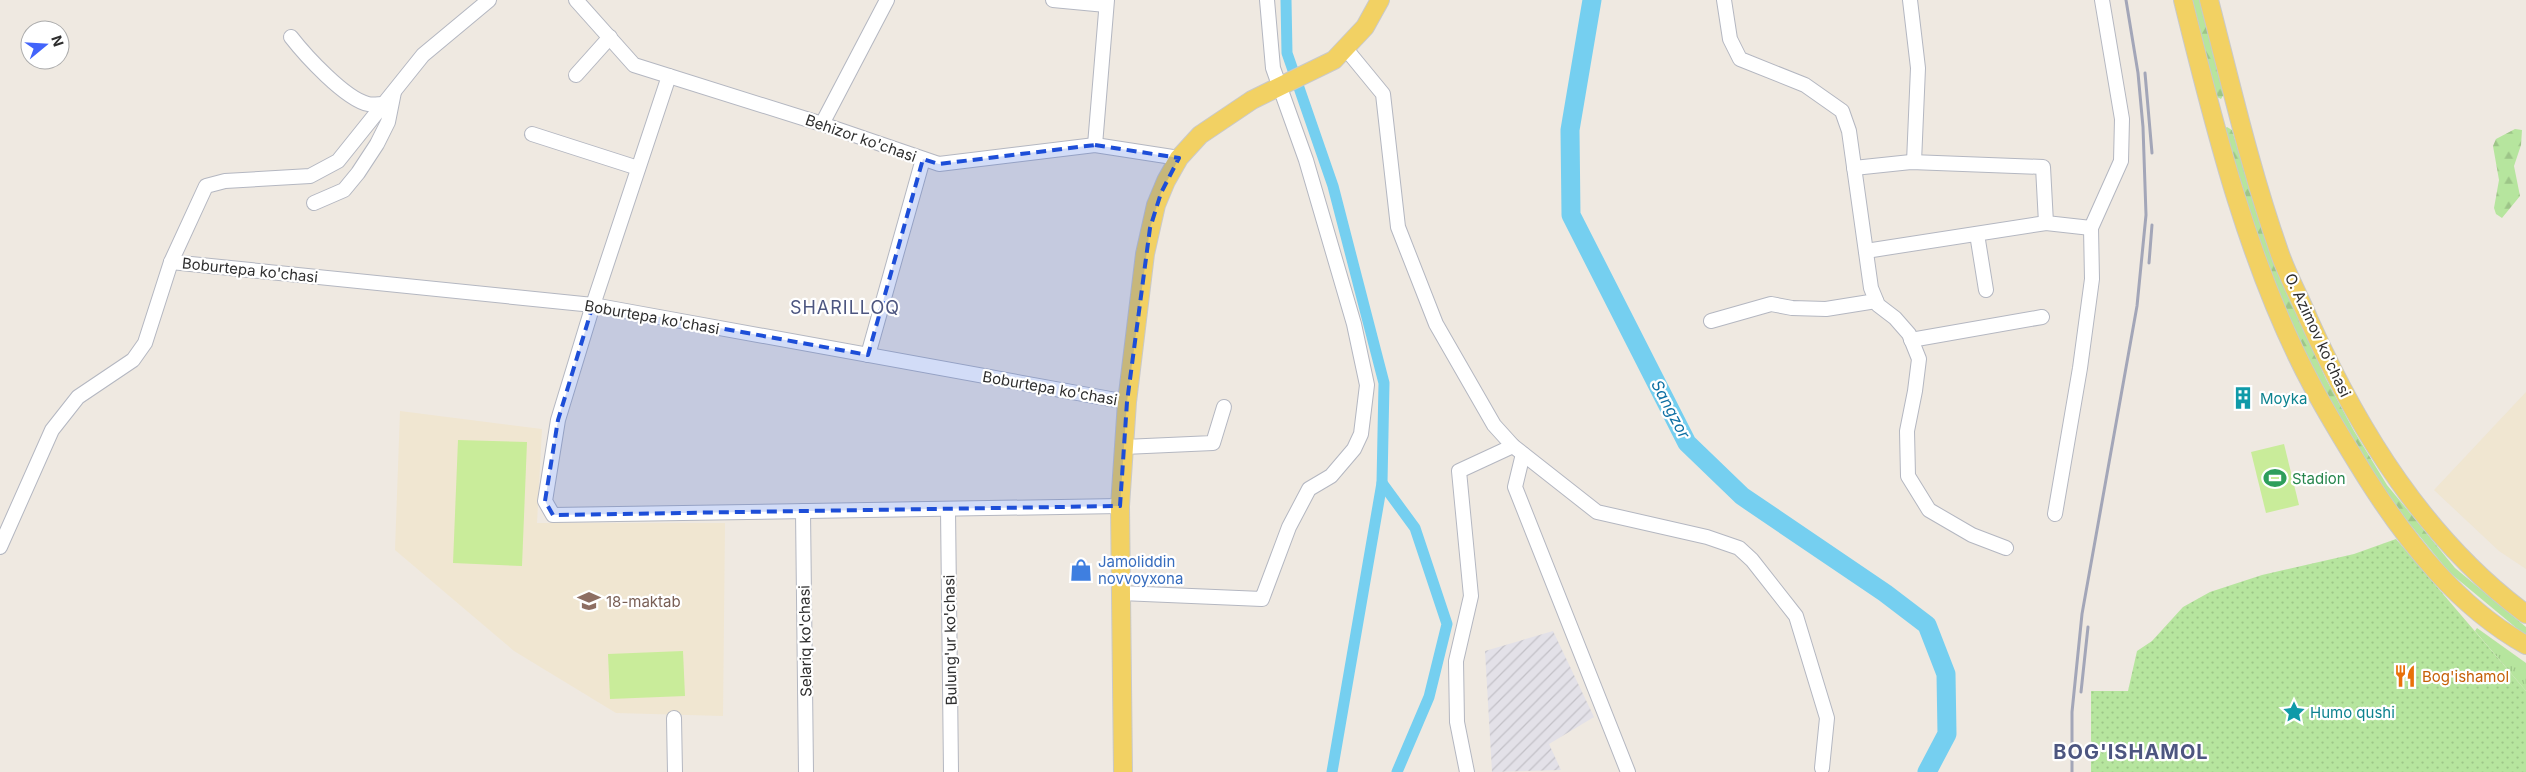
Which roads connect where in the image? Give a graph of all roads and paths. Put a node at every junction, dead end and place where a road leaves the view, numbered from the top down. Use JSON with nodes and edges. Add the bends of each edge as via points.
{"nodes":[{"id":1,"x":489,"y":0,"type":"edge"},
{"id":2,"x":576,"y":0,"type":"edge"},
{"id":3,"x":887,"y":0,"type":"edge"},
{"id":4,"x":1053,"y":0,"type":"edge"},
{"id":5,"x":1267,"y":0,"type":"edge"},
{"id":6,"x":1380,"y":0,"type":"edge"},
{"id":7,"x":1724,"y":0,"type":"edge"},
{"id":8,"x":1910,"y":0,"type":"edge"},
{"id":9,"x":2102,"y":0,"type":"edge"},
{"id":10,"x":2183,"y":0,"type":"edge"},
{"id":11,"x":2209,"y":0,"type":"edge"},
{"id":12,"x":1106,"y":3,"type":"edge"},
{"id":13,"x":291,"y":37,"type":"dead end"},
{"id":14,"x":610,"y":38,"type":"junction"},
{"id":15,"x":1346,"y":49,"type":"junction"},
{"id":16,"x":576,"y":74,"type":"dead end"},
{"id":17,"x":669,"y":76,"type":"junction"},
{"id":18,"x":1279,"y":85,"type":"junction"},
{"id":19,"x":395,"y":89,"type":"junction"},
{"id":20,"x":384,"y":104,"type":"junction"},
{"id":21,"x":2238,"y":114,"type":"junction"},
{"id":22,"x":2213,"y":121,"type":"junction"},
{"id":23,"x":822,"y":124,"type":"junction"},
{"id":24,"x":532,"y":134,"type":"dead end"},
{"id":25,"x":1095,"y":145,"type":"junction"},
{"id":26,"x":1179,"y":158,"type":"junction"},
{"id":27,"x":923,"y":159,"type":"junction"},
{"id":28,"x":1914,"y":162,"type":"junction"},
{"id":29,"x":638,"y":168,"type":"junction"},
{"id":30,"x":1854,"y":168,"type":"junction"},
{"id":31,"x":314,"y":203,"type":"dead end"},
{"id":32,"x":2046,"y":223,"type":"junction"},
{"id":33,"x":2091,"y":228,"type":"junction"},
{"id":34,"x":1976,"y":234,"type":"junction"},
{"id":35,"x":1866,"y":251,"type":"junction"},
{"id":36,"x":172,"y":262,"type":"junction"},
{"id":37,"x":1986,"y":290,"type":"dead end"},
{"id":38,"x":1876,"y":301,"type":"junction"},
{"id":39,"x":593,"y":305,"type":"junction"},
{"id":40,"x":2042,"y":317,"type":"dead end"},
{"id":41,"x":1711,"y":322,"type":"dead end"},
{"id":42,"x":1911,"y":340,"type":"junction"},
{"id":43,"x":868,"y":355,"type":"junction"},
{"id":44,"x":1127,"y":402,"type":"junction"},
{"id":45,"x":1224,"y":408,"type":"dead end"},
{"id":46,"x":1124,"y":446,"type":"junction"},
{"id":47,"x":1518,"y":450,"type":"junction"},
{"id":48,"x":1120,"y":506,"type":"junction"},
{"id":49,"x":948,"y":509,"type":"junction"},
{"id":50,"x":803,"y":511,"type":"junction"},
{"id":51,"x":2055,"y":514,"type":"dead end"},
{"id":52,"x":0,"y":547,"type":"edge"},
{"id":53,"x":2006,"y":548,"type":"dead end"},
{"id":54,"x":1121,"y":592,"type":"junction"},
{"id":55,"x":2526,"y":614,"type":"edge"},
{"id":56,"x":2526,"y":645,"type":"edge"},
{"id":57,"x":674,"y":718,"type":"dead end"},
{"id":58,"x":1822,"y":771,"type":"edge"},
{"id":59,"x":675,"y":772,"type":"edge"},
{"id":60,"x":806,"y":772,"type":"edge"},
{"id":61,"x":951,"y":772,"type":"edge"},
{"id":62,"x":1123,"y":772,"type":"edge"},
{"id":63,"x":1467,"y":772,"type":"edge"},
{"id":64,"x":1628,"y":772,"type":"edge"}],
"edges":[{"from":1,"to":19,"type":"street","via":[[422,55]]},
{"from":2,"to":14,"type":"street","name":"Behizor ko'chasi"},
{"from":3,"to":23,"type":"street"},
{"from":4,"to":12,"type":"street"},
{"from":5,"to":18,"type":"street","via":[[1273,68]]},
{"from":6,"to":15,"type":"main road","via":[[1365,27]]},
{"from":7,"to":30,"type":"street","via":[[1730,39],[1740,59],[1805,85],[1842,112],[1849,131]]},
{"from":8,"to":28,"type":"street","via":[[1918,68]]},
{"from":9,"to":33,"type":"street","via":[[2122,118],[2121,161]]},
{"from":10,"to":22,"type":"main road","name":"O. Azimov ko'chasi"},
{"from":11,"to":21,"type":"main road","name":"O. Azimov ko'chasi"},
{"from":12,"to":25,"type":"street"},
{"from":13,"to":20,"type":"street","via":[[311,62],[352,95],[367,104]]},
{"from":14,"to":16,"type":"street"},
{"from":14,"to":17,"type":"street","name":"Behizor ko'chasi","via":[[634,65]]},
{"from":15,"to":18,"type":"main road","via":[[1319,69]]},
{"from":15,"to":47,"type":"street","via":[[1383,94],[1398,227],[1436,324],[1494,425]]},
{"from":17,"to":23,"type":"street","name":"Behizor ko'chasi"},
{"from":17,"to":29,"type":"street"},
{"from":18,"to":26,"type":"main road","via":[[1213,125]]},
{"from":18,"to":54,"type":"street","via":[[1306,160],[1354,324],[1367,385],[1361,434],[1354,449],[1331,476],[1310,489],[1289,527],[1262,599]]},
{"from":19,"to":20,"type":"street"},
{"from":19,"to":31,"type":"street","via":[[388,122],[358,173],[344,190]]},
{"from":20,"to":36,"type":"street","via":[[338,161],[310,176],[225,181],[206,186]]},
{"from":21,"to":22,"type":"main road","via":[[2232,108],[2224,107],[2219,109]]},
{"from":21,"to":55,"type":"main road","name":"O. Azimov ko'chasi","via":[[2280,255],[2333,373],[2362,424],[2427,520],[2457,555]]},
{"from":22,"to":56,"type":"main road","name":"O. Azimov ko'chasi","via":[[2260,268],[2313,388],[2343,439],[2385,506],[2444,580],[2480,614]]},
{"from":23,"to":27,"type":"street","name":"Behizor ko'chasi"},
{"from":24,"to":29,"type":"street"},
{"from":25,"to":26,"type":"street","name":"Behizor ko'chasi"},
{"from":25,"to":27,"type":"street","name":"Behizor ko'chasi","via":[[939,164]]},
{"from":26,"to":44,"type":"main road","via":[[1166,181],[1150,228]]},
{"from":27,"to":43,"type":"street"},
{"from":28,"to":30,"type":"street"},
{"from":28,"to":32,"type":"street","via":[[2044,167]]},
{"from":29,"to":39,"type":"street"},
{"from":30,"to":35,"type":"street"},
{"from":32,"to":33,"type":"street"},
{"from":32,"to":34,"type":"street"},
{"from":33,"to":51,"type":"street","via":[[2092,279]]},
{"from":34,"to":35,"type":"street"},
{"from":34,"to":37,"type":"street"},
{"from":35,"to":38,"type":"street"},
{"from":36,"to":39,"type":"street","name":"Boburtepa ko'chasi"},
{"from":36,"to":52,"type":"street","via":[[145,342],[133,360],[78,397],[52,430]]},
{"from":38,"to":41,"type":"street","via":[[1826,309],[1771,304]]},
{"from":38,"to":42,"type":"street","via":[[1895,318]]},
{"from":39,"to":43,"type":"street","name":"Boburtepa ko'chasi"},
{"from":39,"to":50,"type":"street","via":[[558,420],[545,501],[553,515]]},
{"from":40,"to":42,"type":"street"},
{"from":42,"to":53,"type":"street","via":[[1919,359],[1907,431],[1908,476],[1929,510],[1972,535]]},
{"from":43,"to":44,"type":"street","name":"Boburtepa ko'chasi"},
{"from":44,"to":46,"type":"main road"},
{"from":45,"to":46,"type":"street","via":[[1213,443]]},
{"from":46,"to":48,"type":"main road"},
{"from":47,"to":58,"type":"street","via":[[1597,512],[1707,537],[1739,548],[1752,560],[1796,616],[1827,718]]},
{"from":47,"to":63,"type":"street","via":[[1459,471],[1471,596],[1456,661],[1457,722]]},
{"from":47,"to":64,"type":"street","via":[[1515,486]]},
{"from":48,"to":49,"type":"street"},
{"from":48,"to":54,"type":"main road"},
{"from":49,"to":50,"type":"street"},
{"from":49,"to":61,"type":"street","name":"Bulung'ur ko'chasi"},
{"from":50,"to":60,"type":"street","name":"Selariq ko'chasi"},
{"from":54,"to":62,"type":"main road"},
{"from":57,"to":59,"type":"street"}]}
